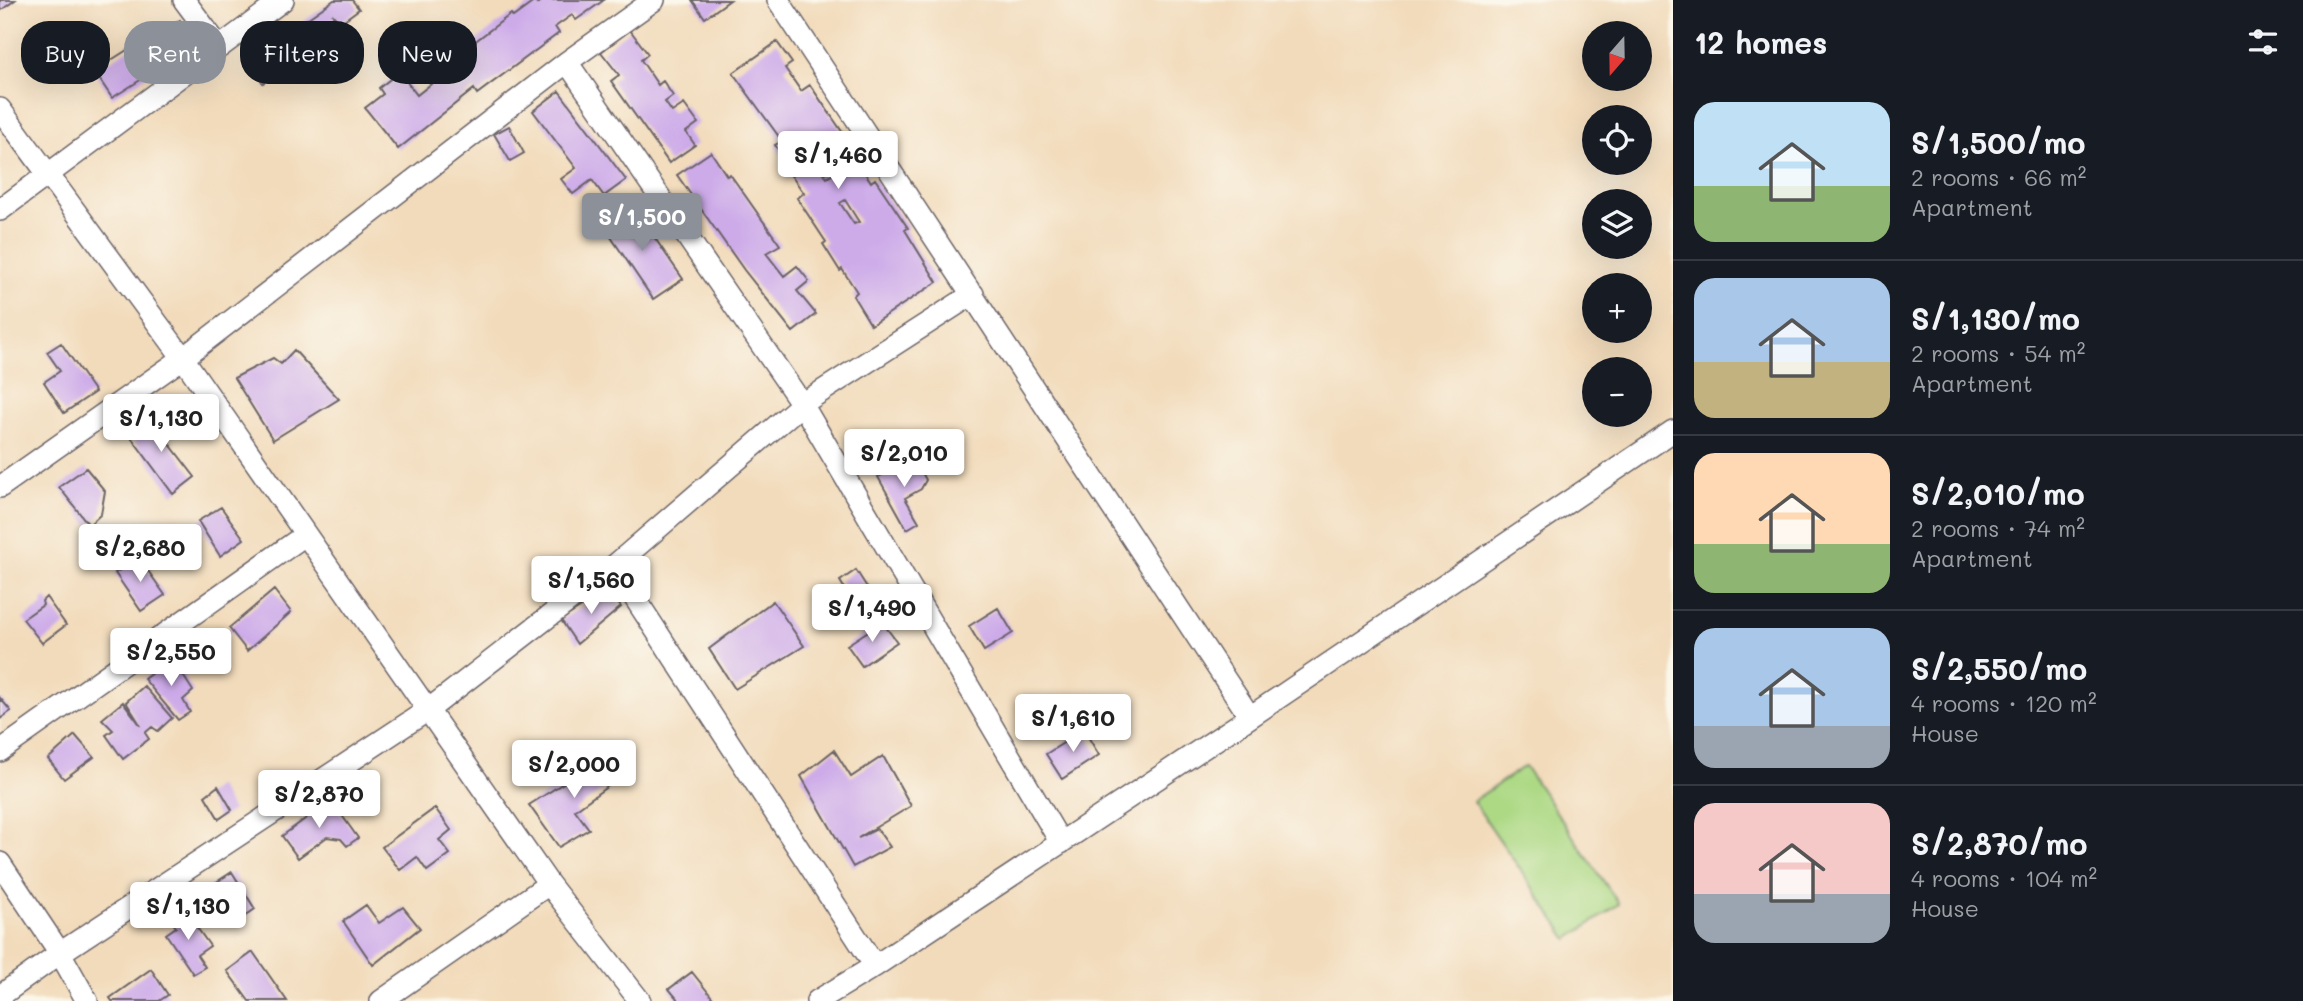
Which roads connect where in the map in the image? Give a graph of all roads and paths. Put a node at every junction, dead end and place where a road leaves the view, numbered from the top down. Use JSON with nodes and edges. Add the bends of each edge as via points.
{"nodes":[{"id":1,"x":184,"y":0,"type":"edge"},
{"id":2,"x":283,"y":0,"type":"edge"},
{"id":3,"x":654,"y":0,"type":"edge"},
{"id":4,"x":778,"y":0,"type":"edge"},
{"id":5,"x":200,"y":21,"type":"edge"},
{"id":6,"x":226,"y":42,"type":"edge"},
{"id":7,"x":567,"y":62,"type":"junction"},
{"id":8,"x":168,"y":84,"type":"edge"},
{"id":9,"x":0,"y":109,"type":"edge"},
{"id":10,"x":47,"y":173,"type":"junction"},
{"id":11,"x":0,"y":210,"type":"edge"},
{"id":12,"x":973,"y":294,"type":"junction"},
{"id":13,"x":183,"y":358,"type":"junction"},
{"id":14,"x":802,"y":404,"type":"junction"},
{"id":15,"x":1673,"y":431,"type":"edge"},
{"id":16,"x":0,"y":488,"type":"edge"},
{"id":17,"x":305,"y":535,"type":"junction"},
{"id":18,"x":614,"y":566,"type":"junction"},
{"id":19,"x":428,"y":710,"type":"junction"},
{"id":20,"x":1250,"y":717,"type":"junction"},
{"id":21,"x":0,"y":751,"type":"edge"},
{"id":22,"x":1061,"y":843,"type":"junction"},
{"id":23,"x":0,"y":863,"type":"edge"},
{"id":24,"x":549,"y":884,"type":"junction"},
{"id":25,"x":60,"y":953,"type":"junction"},
{"id":26,"x":875,"y":966,"type":"junction"},
{"id":27,"x":0,"y":996,"type":"edge"},
{"id":28,"x":87,"y":1001,"type":"edge"},
{"id":29,"x":381,"y":1001,"type":"edge"},
{"id":30,"x":640,"y":1001,"type":"edge"},
{"id":31,"x":817,"y":1001,"type":"edge"}],
"edges":[{"from":1,"to":5,"type":"street"},
{"from":2,"to":6,"type":"street"},
{"from":3,"to":7,"type":"street"},
{"from":4,"to":12,"type":"street"},
{"from":7,"to":13,"type":"street"},
{"from":7,"to":14,"type":"street"},
{"from":8,"to":10,"type":"street"},
{"from":9,"to":10,"type":"street"},
{"from":10,"to":11,"type":"street"},
{"from":10,"to":13,"type":"street"},
{"from":12,"to":14,"type":"street"},
{"from":12,"to":20,"type":"street"},
{"from":13,"to":16,"type":"street"},
{"from":13,"to":17,"type":"street"},
{"from":14,"to":18,"type":"street"},
{"from":14,"to":22,"type":"street"},
{"from":15,"to":20,"type":"street"},
{"from":17,"to":19,"type":"street"},
{"from":17,"to":21,"type":"street"},
{"from":18,"to":19,"type":"street"},
{"from":18,"to":26,"type":"street"},
{"from":19,"to":24,"type":"street"},
{"from":19,"to":25,"type":"street"},
{"from":20,"to":22,"type":"street"},
{"from":22,"to":26,"type":"street"},
{"from":23,"to":25,"type":"street"},
{"from":24,"to":29,"type":"street"},
{"from":24,"to":30,"type":"street"},
{"from":25,"to":27,"type":"street"},
{"from":25,"to":28,"type":"street"},
{"from":26,"to":31,"type":"street"}]}
